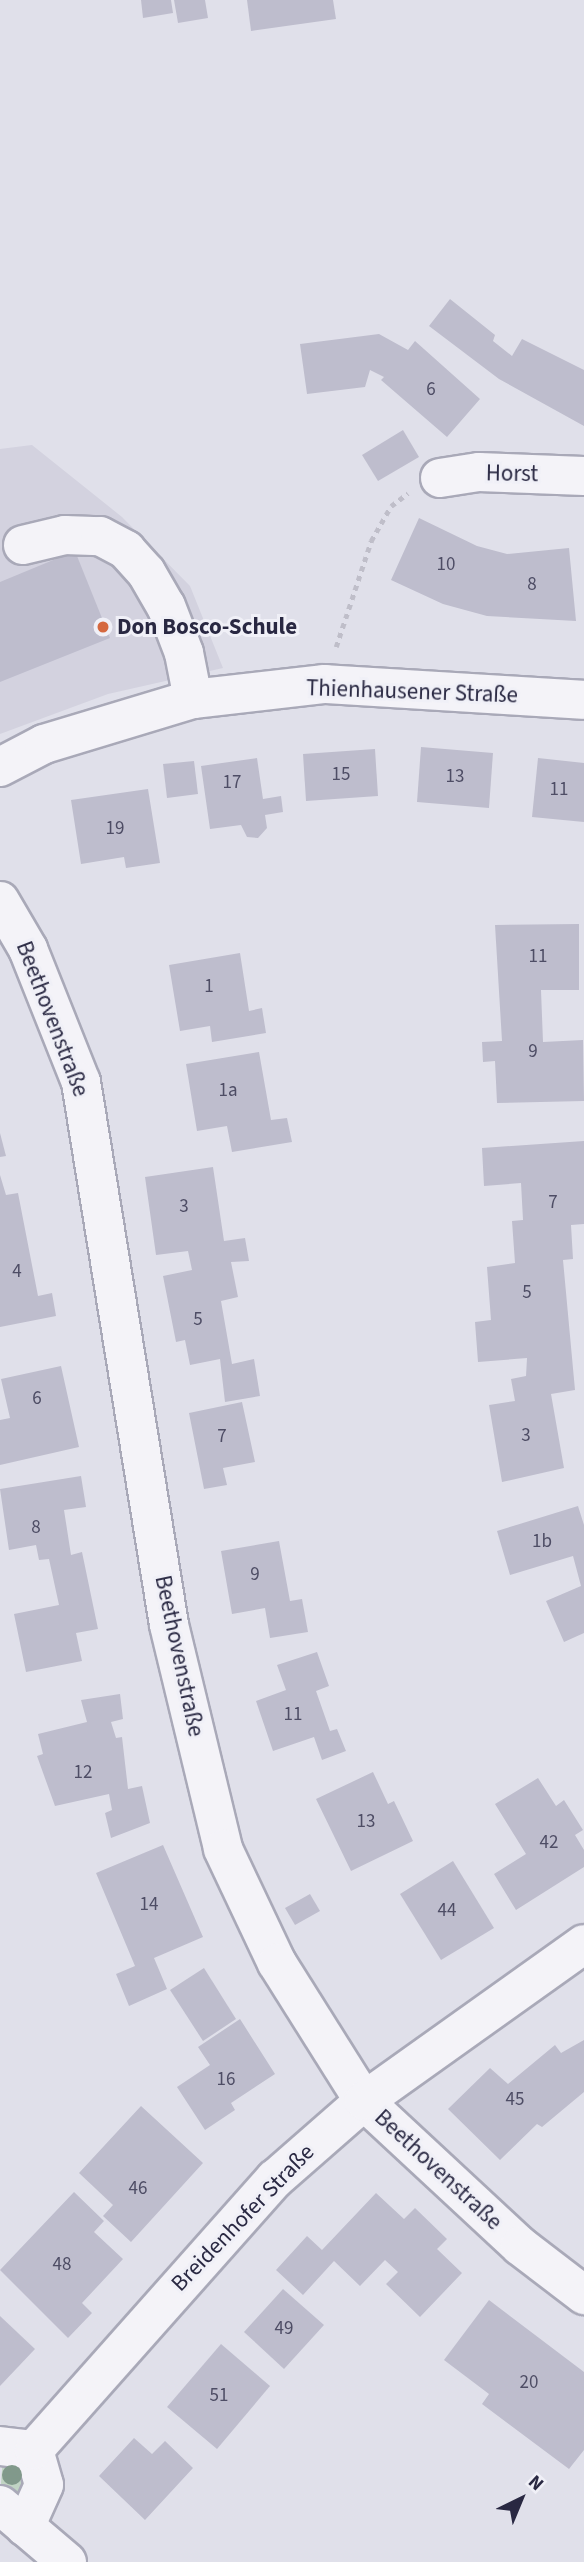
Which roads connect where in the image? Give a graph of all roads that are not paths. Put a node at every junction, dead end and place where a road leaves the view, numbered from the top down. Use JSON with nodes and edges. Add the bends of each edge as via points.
{"nodes":[{"id":1,"x":584,"y":476,"type":"edge"},
{"id":2,"x":440,"y":478,"type":"road end"},
{"id":3,"x":23,"y":545,"type":"dead end"},
{"id":4,"x":193,"y":699,"type":"junction"},
{"id":5,"x":584,"y":700,"type":"edge"},
{"id":6,"x":0,"y":767,"type":"edge"},
{"id":7,"x":0,"y":901,"type":"edge"},
{"id":8,"x":584,"y":1944,"type":"edge"},
{"id":9,"x":364,"y":2101,"type":"junction"},
{"id":10,"x":584,"y":2295,"type":"edge"},
{"id":11,"x":17,"y":2448,"type":"edge"},
{"id":12,"x":12,"y":2516,"type":"edge"},
{"id":13,"x":67,"y":2562,"type":"edge"}],
"edges":[{"from":1,"to":2,"type":"street","name":"Horst","via":[[479,472]]},
{"from":3,"to":4,"type":"street","via":[[65,535],[100,536],[126,550],[166,606],[184,653]]},
{"from":4,"to":5,"type":"street","name":"Thienhausener Straße","via":[[326,684]]},
{"from":4,"to":6,"type":"street","name":"Thienhausener Straße","via":[[44,744]]},
{"from":7,"to":9,"type":"street","name":"Beethovenstraße","via":[[28,949],[81,1082],[169,1625],[223,1849],[277,1963]]},
{"from":8,"to":9,"type":"street","name":"Breidenhofer Straße"},
{"from":9,"to":10,"type":"street","name":"Beethovenstraße","via":[[520,2246]]},
{"from":9,"to":11,"type":"street","name":"Breidenhofer Straße","via":[[275,2179]]},
{"from":11,"to":12,"type":"street","name":"Breidenhofer Straße","via":[[44,2485]]},
{"from":12,"to":13,"type":"street"}]}
